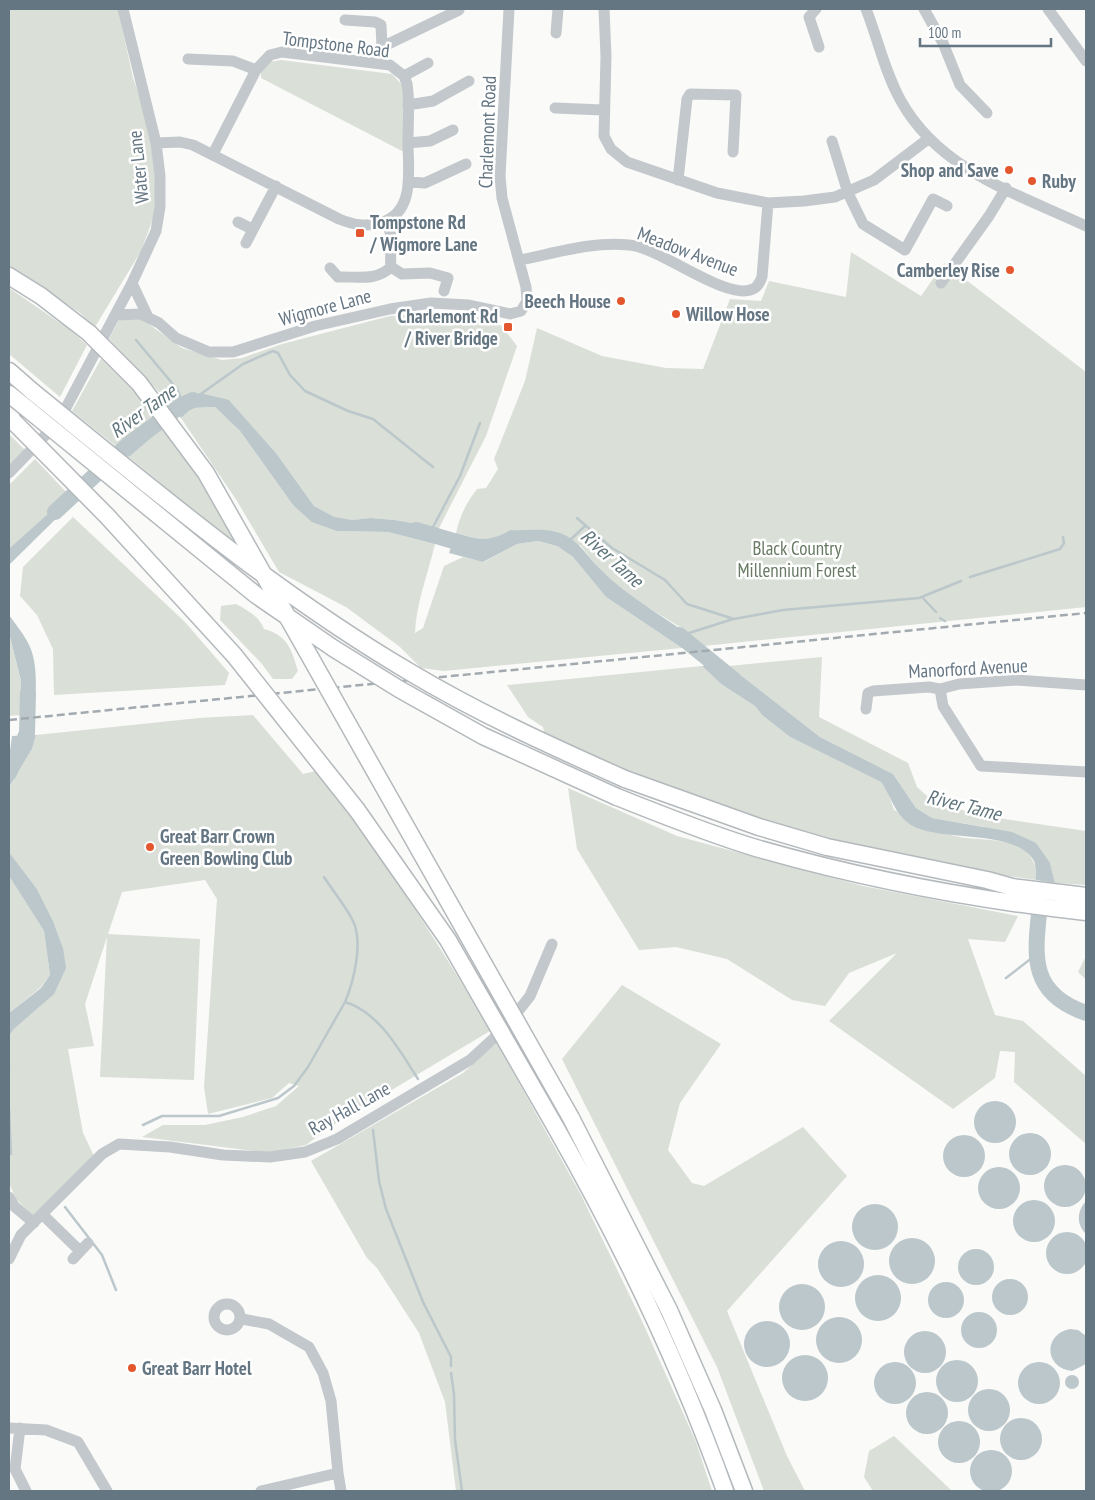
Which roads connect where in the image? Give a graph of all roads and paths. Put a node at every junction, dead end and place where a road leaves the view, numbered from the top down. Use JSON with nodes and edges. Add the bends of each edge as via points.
{"nodes":[{"id":1,"x":123,"y":9,"type":"edge"},
{"id":2,"x":509,"y":9,"type":"edge"},
{"id":3,"x":558,"y":9,"type":"edge"},
{"id":4,"x":604,"y":9,"type":"edge"},
{"id":5,"x":816,"y":9,"type":"edge"},
{"id":6,"x":866,"y":9,"type":"edge"},
{"id":7,"x":924,"y":9,"type":"edge"},
{"id":8,"x":1048,"y":9,"type":"edge"},
{"id":9,"x":459,"y":10,"type":"dead end"},
{"id":10,"x":345,"y":20,"type":"dead end"},
{"id":11,"x":556,"y":33,"type":"dead end"},
{"id":12,"x":382,"y":47,"type":"junction"},
{"id":13,"x":819,"y":47,"type":"dead end"},
{"id":14,"x":188,"y":59,"type":"dead end"},
{"id":15,"x":1086,"y":61,"type":"edge"},
{"id":16,"x":428,"y":62,"type":"dead end"},
{"id":17,"x":378,"y":63,"type":"junction"},
{"id":18,"x":256,"y":70,"type":"junction"},
{"id":19,"x":404,"y":76,"type":"junction"},
{"id":20,"x":469,"y":81,"type":"dead end"},
{"id":21,"x":408,"y":104,"type":"junction"},
{"id":22,"x":555,"y":108,"type":"dead end"},
{"id":23,"x":603,"y":110,"type":"junction"},
{"id":24,"x":987,"y":113,"type":"dead end"},
{"id":25,"x":453,"y":130,"type":"dead end"},
{"id":26,"x":928,"y":140,"type":"junction"},
{"id":27,"x":832,"y":141,"type":"dead end"},
{"id":28,"x":156,"y":143,"type":"junction"},
{"id":29,"x":408,"y":143,"type":"junction"},
{"id":30,"x":733,"y":152,"type":"dead end"},
{"id":31,"x":213,"y":154,"type":"junction"},
{"id":32,"x":466,"y":164,"type":"dead end"},
{"id":33,"x":678,"y":180,"type":"junction"},
{"id":34,"x":408,"y":182,"type":"junction"},
{"id":35,"x":276,"y":186,"type":"junction"},
{"id":36,"x":1006,"y":188,"type":"junction"},
{"id":37,"x":848,"y":193,"type":"junction"},
{"id":38,"x":768,"y":203,"type":"junction"},
{"id":39,"x":948,"y":206,"type":"dead end"},
{"id":40,"x":386,"y":221,"type":"junction"},
{"id":41,"x":238,"y":222,"type":"dead end"},
{"id":42,"x":1086,"y":226,"type":"edge"},
{"id":43,"x":252,"y":229,"type":"junction"},
{"id":44,"x":246,"y":243,"type":"dead end"},
{"id":45,"x":520,"y":260,"type":"junction"},
{"id":46,"x":391,"y":268,"type":"junction"},
{"id":47,"x":9,"y":276,"type":"edge"},
{"id":48,"x":333,"y":278,"type":"dead end"},
{"id":49,"x":448,"y":278,"type":"junction"},
{"id":50,"x":460,"y":281,"type":"dead end"},
{"id":51,"x":132,"y":283,"type":"junction"},
{"id":52,"x":941,"y":283,"type":"dead end"},
{"id":53,"x":444,"y":291,"type":"dead end"},
{"id":54,"x":521,"y":311,"type":"joint"},
{"id":55,"x":116,"y":315,"type":"junction"},
{"id":56,"x":148,"y":317,"type":"junction"},
{"id":57,"x":9,"y":371,"type":"edge"},
{"id":58,"x":9,"y":394,"type":"edge"},
{"id":59,"x":11,"y":420,"type":"edge"},
{"id":60,"x":9,"y":473,"type":"edge"},
{"id":61,"x":1086,"y":685,"type":"edge"},
{"id":62,"x":940,"y":689,"type":"junction"},
{"id":63,"x":866,"y":709,"type":"dead end"},
{"id":64,"x":1086,"y":772,"type":"edge"},
{"id":65,"x":1012,"y":895,"type":"junction"},
{"id":66,"x":1086,"y":896,"type":"edge"},
{"id":67,"x":1057,"y":901,"type":"junction"},
{"id":68,"x":1086,"y":912,"type":"edge"},
{"id":69,"x":552,"y":944,"type":"dead end"},
{"id":70,"x":9,"y":1197,"type":"edge"},
{"id":71,"x":38,"y":1218,"type":"junction"},
{"id":72,"x":9,"y":1233,"type":"edge"},
{"id":73,"x":22,"y":1235,"type":"junction"},
{"id":74,"x":80,"y":1251,"type":"dead end"},
{"id":75,"x":9,"y":1259,"type":"edge"},
{"id":76,"x":242,"y":1319,"type":"dead end"},
{"id":77,"x":14,"y":1428,"type":"edge"},
{"id":78,"x":338,"y":1473,"type":"junction"},
{"id":79,"x":26,"y":1491,"type":"edge"},
{"id":80,"x":107,"y":1491,"type":"edge"},
{"id":81,"x":261,"y":1491,"type":"edge"},
{"id":82,"x":341,"y":1491,"type":"edge"},
{"id":83,"x":725,"y":1491,"type":"edge"},
{"id":84,"x":744,"y":1491,"type":"edge"}],
"edges":[{"from":1,"to":28,"type":"street","name":"Water Lane"},
{"from":2,"to":45,"type":"street","name":"Charlemont Road","via":[[500,176],[502,198]]},
{"from":3,"to":11,"type":"street"},
{"from":4,"to":23,"type":"street"},
{"from":5,"to":13,"type":"street","via":[[809,17]]},
{"from":6,"to":26,"type":"street","via":[[901,101]]},
{"from":7,"to":24,"type":"street","via":[[960,85]]},
{"from":8,"to":15,"type":"street"},
{"from":9,"to":12,"type":"street"},
{"from":10,"to":12,"type":"street","via":[[381,25]]},
{"from":12,"to":17,"type":"street"},
{"from":14,"to":18,"type":"street","via":[[233,60]]},
{"from":16,"to":19,"type":"street"},
{"from":17,"to":18,"type":"street","name":"Tompstone Road","via":[[282,52],[270,55]]},
{"from":17,"to":19,"type":"street","name":"Tompstone Road","via":[[390,65]]},
{"from":18,"to":31,"type":"street","name":"Tompstone Road"},
{"from":19,"to":21,"type":"street","name":"Tompstone Road"},
{"from":20,"to":21,"type":"street","via":[[433,101]]},
{"from":21,"to":29,"type":"street","name":"Tompstone Road"},
{"from":22,"to":23,"type":"street"},
{"from":23,"to":33,"type":"street","via":[[604,136],[618,156]]},
{"from":25,"to":29,"type":"street","via":[[430,141]]},
{"from":26,"to":36,"type":"street","via":[[962,167]]},
{"from":26,"to":37,"type":"street","via":[[874,180]]},
{"from":27,"to":37,"type":"street"},
{"from":28,"to":31,"type":"street","via":[[193,144]]},
{"from":28,"to":51,"type":"street","name":"Water Lane","via":[[160,176],[158,220],[148,252]]},
{"from":29,"to":34,"type":"street","name":"Tompstone Road"},
{"from":30,"to":33,"type":"street","via":[[736,95],[690,94]]},
{"from":31,"to":35,"type":"street"},
{"from":32,"to":34,"type":"street","via":[[425,183]]},
{"from":33,"to":38,"type":"street","via":[[717,194]]},
{"from":34,"to":40,"type":"street","name":"Tompstone Road","via":[[402,209]]},
{"from":35,"to":40,"type":"street","via":[[349,223],[362,226]]},
{"from":35,"to":43,"type":"street"},
{"from":36,"to":42,"type":"street"},
{"from":36,"to":52,"type":"street"},
{"from":37,"to":38,"type":"street"},
{"from":37,"to":39,"type":"street","via":[[863,224],[905,250],[933,199]]},
{"from":38,"to":45,"type":"street","name":"Meadow Avenue","via":[[762,277],[752,290],[721,285],[656,253],[632,245],[588,246]]},
{"from":40,"to":46,"type":"street","via":[[392,234]]},
{"from":41,"to":43,"type":"street"},
{"from":43,"to":44,"type":"street"},
{"from":45,"to":54,"type":"street","name":"Charlemont Road","via":[[527,301]]},
{"from":46,"to":48,"type":"street","via":[[372,278]]},
{"from":46,"to":49,"type":"street","via":[[402,274],[430,273]]},
{"from":47,"to":84,"type":"highway","bridge":true,"via":[[89,333],[139,383],[206,473],[571,1118],[669,1310]]},
{"from":49,"to":50,"type":"street"},
{"from":49,"to":53,"type":"street"},
{"from":51,"to":55,"type":"street","name":"Water Lane"},
{"from":51,"to":56,"type":"street","name":"Wigmore Lane"},
{"from":54,"to":56,"type":"street","name":"Wigmore Lane","via":[[510,314],[469,305],[431,303],[390,308],[315,326],[233,352],[209,352],[176,338]]},
{"from":55,"to":56,"type":"street","via":[[134,313]]},
{"from":55,"to":60,"type":"street","via":[[59,421]]},
{"from":57,"to":65,"type":"highway","bridge":true,"via":[[207,533],[342,630],[492,718],[625,779],[758,827],[827,847],[987,880]]},
{"from":58,"to":65,"type":"highway","bridge":true,"via":[[256,595],[399,690],[483,736],[617,797],[746,844],[905,885]]},
{"from":59,"to":83,"type":"highway","bridge":true,"via":[[107,516],[234,655],[357,810],[448,940],[597,1199],[698,1415]]},
{"from":61,"to":62,"type":"street","name":"Manorford Avenue","via":[[1016,680],[959,684]]},
{"from":62,"to":63,"type":"street","name":"Manorford Avenue","via":[[929,686],[873,691],[868,693]]},
{"from":62,"to":64,"type":"street","via":[[943,706],[981,766]]},
{"from":65,"to":67,"type":"highway"},
{"from":66,"to":67,"type":"highway"},
{"from":67,"to":68,"type":"highway"},
{"from":69,"to":71,"type":"street","name":"Ray Hall Lane","via":[[530,996],[505,1028],[470,1060],[337,1139],[305,1152],[270,1158],[119,1144],[102,1154]]},
{"from":70,"to":71,"type":"street","via":[[14,1206]]},
{"from":71,"to":73,"type":"street","name":"Ray Hall Lane"},
{"from":71,"to":74,"type":"street"},
{"from":72,"to":73,"type":"street"},
{"from":73,"to":75,"type":"street","name":"Ray Hall Lane"},
{"from":76,"to":78,"type":"street","via":[[269,1324],[309,1347],[323,1373],[331,1401]]},
{"from":77,"to":79,"type":"street","via":[[15,1469]]},
{"from":77,"to":80,"type":"street","via":[[46,1430],[78,1442]]},
{"from":78,"to":81,"type":"street"},
{"from":78,"to":82,"type":"street"}]}
